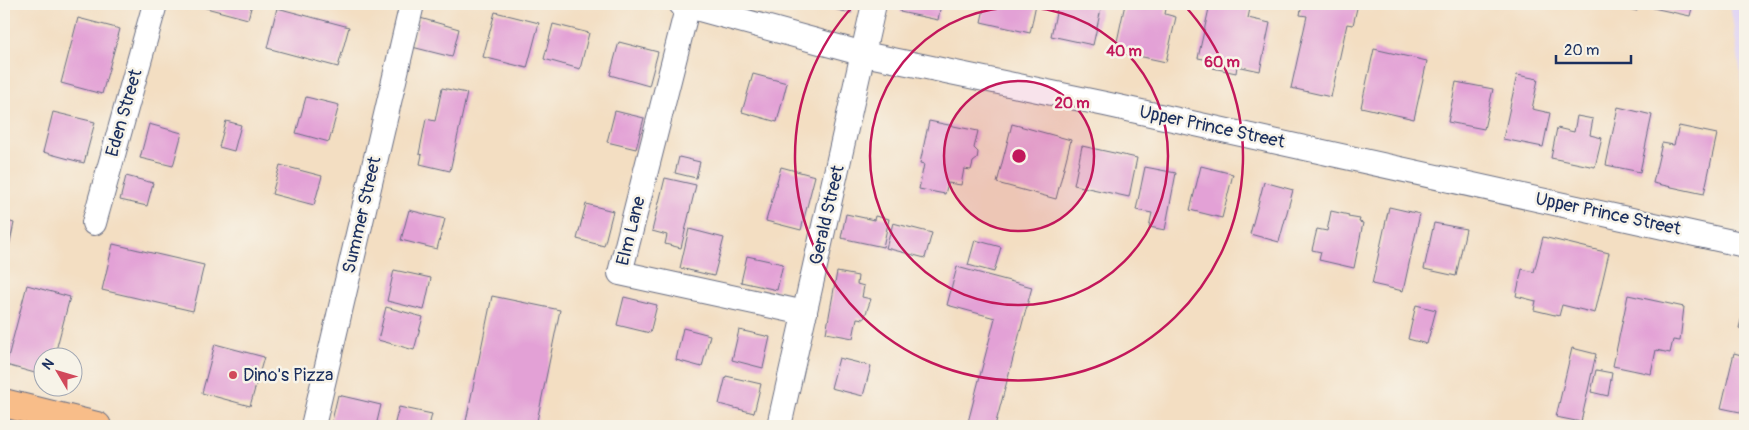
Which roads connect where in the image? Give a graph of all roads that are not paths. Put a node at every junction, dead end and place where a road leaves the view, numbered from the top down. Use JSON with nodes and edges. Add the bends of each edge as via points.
{"nodes":[{"id":1,"x":155,"y":4,"type":"edge"},
{"id":2,"x":412,"y":4,"type":"edge"},
{"id":3,"x":684,"y":4,"type":"edge"},
{"id":4,"x":874,"y":4,"type":"edge"},
{"id":5,"x":864,"y":54,"type":"junction"},
{"id":6,"x":94,"y":223,"type":"dead end"},
{"id":7,"x":1745,"y":245,"type":"edge"},
{"id":8,"x":805,"y":314,"type":"junction"},
{"id":9,"x":4,"y":403,"type":"edge"},
{"id":10,"x":41,"y":420,"type":"edge"},
{"id":11,"x":97,"y":426,"type":"edge"},
{"id":12,"x":313,"y":426,"type":"edge"},
{"id":13,"x":779,"y":426,"type":"edge"}],
"edges":[{"from":1,"to":6,"type":"street","name":"Eden Street"},
{"from":2,"to":12,"type":"street","name":"Summer Street"},
{"from":3,"to":5,"type":"street","name":"Upper Prince Street"},
{"from":3,"to":8,"type":"street","name":"Elm Lane","via":[[620,274]]},
{"from":4,"to":5,"type":"street","name":"Gerald Street"},
{"from":5,"to":7,"type":"street","name":"Upper Prince Street"},
{"from":5,"to":8,"type":"street","name":"Gerald Street"},
{"from":8,"to":13,"type":"street","name":"Gerald Street"},
{"from":9,"to":10,"type":"main road"},
{"from":10,"to":11,"type":"main road"}]}
